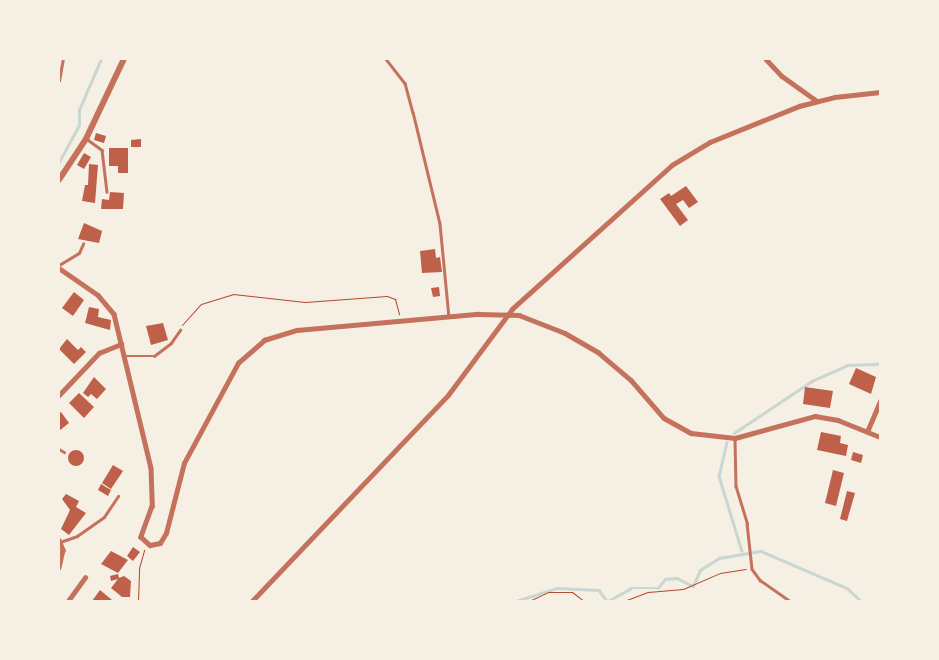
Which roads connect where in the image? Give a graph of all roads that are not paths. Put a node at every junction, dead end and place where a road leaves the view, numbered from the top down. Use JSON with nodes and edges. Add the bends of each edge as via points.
{"nodes":[{"id":1,"x":63,"y":59,"type":"edge"},
{"id":2,"x":124,"y":59,"type":"edge"},
{"id":3,"x":386,"y":59,"type":"edge"},
{"id":4,"x":766,"y":59,"type":"edge"},
{"id":5,"x":59,"y":81,"type":"edge"},
{"id":6,"x":880,"y":92,"type":"edge"},
{"id":7,"x":817,"y":101,"type":"junction"},
{"id":8,"x":86,"y":139,"type":"junction"},
{"id":9,"x":59,"y":180,"type":"edge"},
{"id":10,"x":107,"y":192,"type":"dead end"},
{"id":11,"x":83,"y":244,"type":"dead end"},
{"id":12,"x":59,"y":267,"type":"edge"},
{"id":13,"x":510,"y":314,"type":"junction"},
{"id":14,"x":449,"y":317,"type":"junction"},
{"id":15,"x":180,"y":330,"type":"road end"},
{"id":16,"x":121,"y":344,"type":"junction"},
{"id":17,"x":126,"y":356,"type":"junction"},
{"id":18,"x":59,"y":395,"type":"edge"},
{"id":19,"x":880,"y":401,"type":"edge"},
{"id":20,"x":867,"y":432,"type":"junction"},
{"id":21,"x":880,"y":437,"type":"edge"},
{"id":22,"x":735,"y":438,"type":"junction"},
{"id":23,"x":59,"y":449,"type":"edge"},
{"id":24,"x":64,"y":452,"type":"dead end"},
{"id":25,"x":118,"y":496,"type":"dead end"},
{"id":26,"x":60,"y":541,"type":"edge"},
{"id":27,"x":59,"y":568,"type":"edge"},
{"id":28,"x":85,"y":578,"type":"dead end"},
{"id":29,"x":68,"y":601,"type":"edge"},
{"id":30,"x":252,"y":601,"type":"edge"},
{"id":31,"x":790,"y":601,"type":"edge"}],
"edges":[{"from":1,"to":5,"type":"lane"},
{"from":2,"to":8,"type":"street"},
{"from":3,"to":14,"type":"lane","via":[[404,83],[417,128],[440,224]]},
{"from":4,"to":7,"type":"street","via":[[782,76]]},
{"from":6,"to":7,"type":"street"},
{"from":7,"to":13,"type":"street","via":[[733,132],[686,155]]},
{"from":8,"to":9,"type":"street"},
{"from":8,"to":10,"type":"lane","via":[[102,150]]},
{"from":11,"to":12,"type":"lane","via":[[79,253]]},
{"from":12,"to":16,"type":"street","via":[[108,303]]},
{"from":13,"to":14,"type":"street"},
{"from":13,"to":22,"type":"street","via":[[551,326],[599,353],[631,380],[672,425],[702,436]]},
{"from":13,"to":30,"type":"street","via":[[448,395]]},
{"from":14,"to":17,"type":"street","via":[[282,333],[264,340],[246,354],[228,377],[184,463],[163,539],[155,545],[146,544],[141,537],[152,506],[153,482]]},
{"from":15,"to":17,"type":"lane","via":[[171,343],[154,356]]},
{"from":16,"to":17,"type":"street"},
{"from":16,"to":18,"type":"street","via":[[99,353]]},
{"from":19,"to":20,"type":"street"},
{"from":20,"to":21,"type":"street"},
{"from":20,"to":22,"type":"street","via":[[838,420],[815,416]]},
{"from":22,"to":31,"type":"lane","via":[[736,486],[748,523],[752,568],[760,580]]},
{"from":23,"to":24,"type":"lane"},
{"from":25,"to":26,"type":"lane","via":[[100,520],[77,536]]},
{"from":26,"to":27,"type":"street","via":[[63,550]]},
{"from":28,"to":29,"type":"street"}]}
